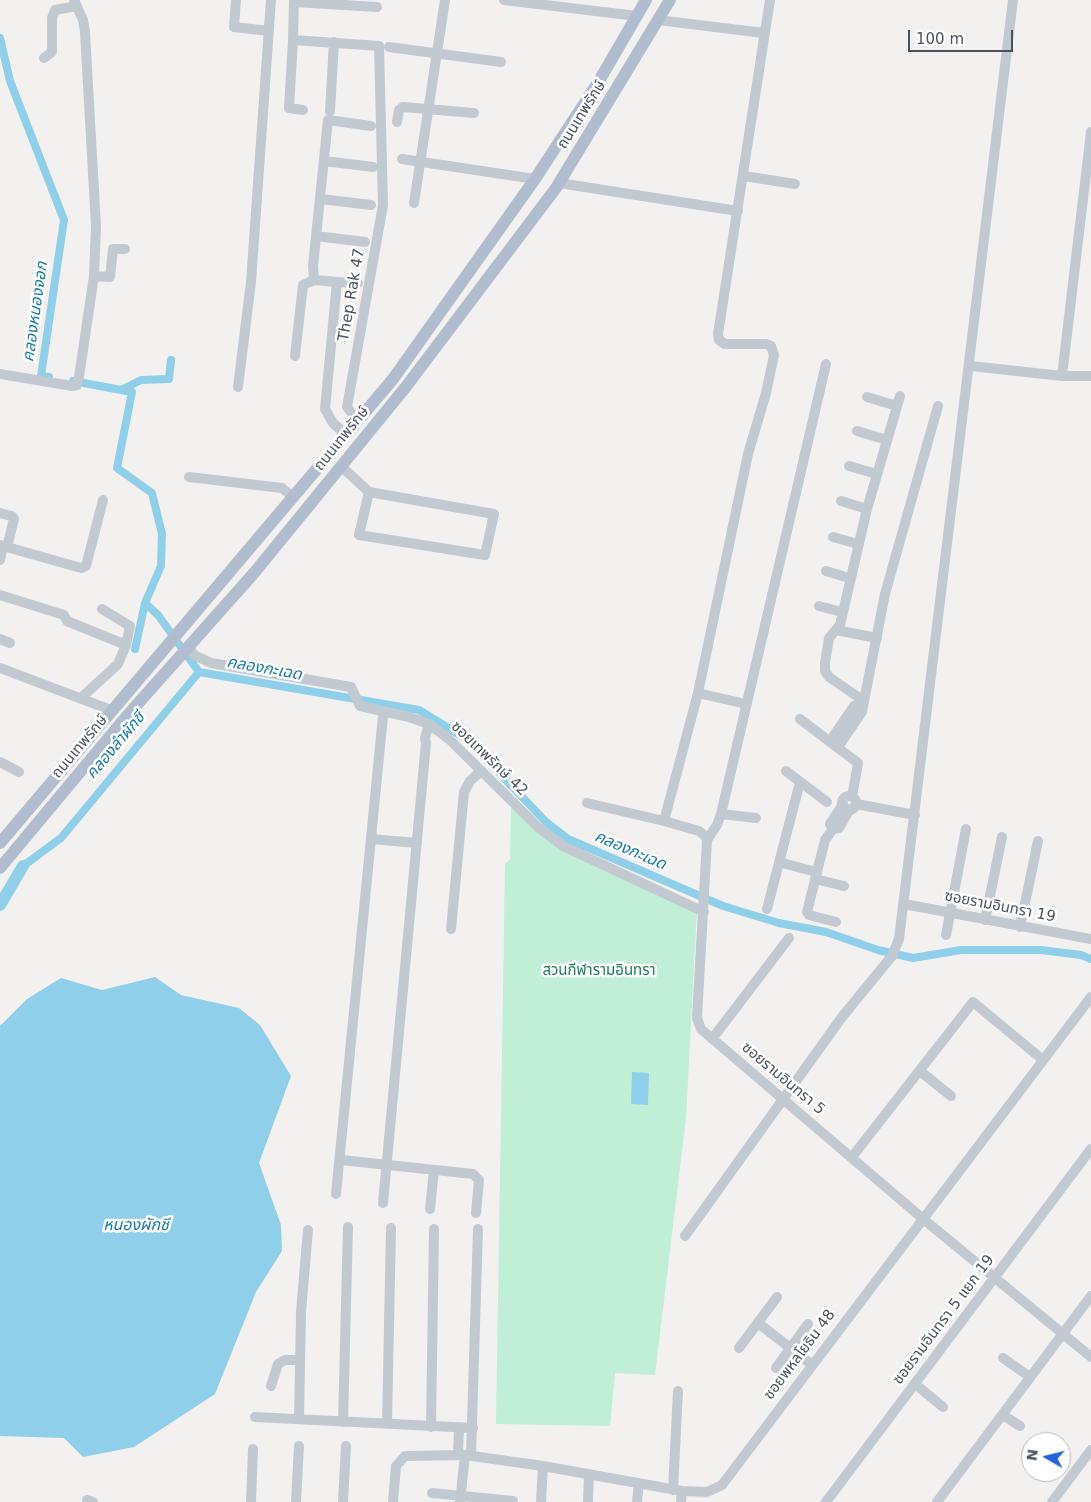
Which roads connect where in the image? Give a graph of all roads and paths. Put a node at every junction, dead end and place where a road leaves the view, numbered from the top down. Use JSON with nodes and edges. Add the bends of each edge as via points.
{"nodes":[{"id":1,"x":236,"y":0,"type":"edge"},
{"id":2,"x":271,"y":0,"type":"edge"},
{"id":3,"x":445,"y":0,"type":"edge"},
{"id":4,"x":504,"y":0,"type":"edge"},
{"id":5,"x":646,"y":0,"type":"edge"},
{"id":6,"x":670,"y":0,"type":"edge"},
{"id":7,"x":770,"y":0,"type":"edge"},
{"id":8,"x":1014,"y":0,"type":"edge"},
{"id":9,"x":294,"y":1,"type":"edge"},
{"id":10,"x":76,"y":3,"type":"edge"},
{"id":11,"x":564,"y":4,"type":"edge"},
{"id":12,"x":376,"y":7,"type":"dead end"},
{"id":13,"x":637,"y":16,"type":"junction"},
{"id":14,"x":658,"y":20,"type":"junction"},
{"id":15,"x":269,"y":31,"type":"junction"},
{"id":16,"x":764,"y":33,"type":"junction"},
{"id":17,"x":293,"y":40,"type":"junction"},
{"id":18,"x":334,"y":42,"type":"junction"},
{"id":19,"x":389,"y":47,"type":"dead end"},
{"id":20,"x":437,"y":53,"type":"junction"},
{"id":21,"x":44,"y":58,"type":"dead end"},
{"id":22,"x":501,"y":62,"type":"dead end"},
{"id":23,"x":430,"y":108,"type":"junction"},
{"id":24,"x":303,"y":110,"type":"dead end"},
{"id":25,"x":330,"y":111,"type":"dead end"},
{"id":26,"x":474,"y":113,"type":"dead end"},
{"id":27,"x":397,"y":122,"type":"dead end"},
{"id":28,"x":371,"y":126,"type":"dead end"},
{"id":29,"x":1091,"y":132,"type":"edge"},
{"id":30,"x":402,"y":158,"type":"dead end"},
{"id":31,"x":324,"y":161,"type":"junction"},
{"id":32,"x":421,"y":161,"type":"junction"},
{"id":33,"x":373,"y":167,"type":"dead end"},
{"id":34,"x":744,"y":176,"type":"junction"},
{"id":35,"x":535,"y":179,"type":"junction"},
{"id":36,"x":559,"y":183,"type":"junction"},
{"id":37,"x":796,"y":184,"type":"dead end"},
{"id":38,"x":320,"y":199,"type":"junction"},
{"id":39,"x":414,"y":202,"type":"dead end"},
{"id":40,"x":371,"y":205,"type":"dead end"},
{"id":41,"x":738,"y":211,"type":"junction"},
{"id":42,"x":316,"y":236,"type":"junction"},
{"id":43,"x":366,"y":242,"type":"dead end"},
{"id":44,"x":125,"y":249,"type":"dead end"},
{"id":45,"x":94,"y":276,"type":"junction"},
{"id":46,"x":314,"y":280,"type":"junction"},
{"id":47,"x":337,"y":282,"type":"junction"},
{"id":48,"x":358,"y":283,"type":"dead end"},
{"id":49,"x":295,"y":356,"type":"dead end"},
{"id":50,"x":826,"y":364,"type":"dead end"},
{"id":51,"x":970,"y":366,"type":"junction"},
{"id":52,"x":0,"y":374,"type":"edge"},
{"id":53,"x":1062,"y":376,"type":"junction"},
{"id":54,"x":1091,"y":376,"type":"edge"},
{"id":55,"x":238,"y":387,"type":"dead end"},
{"id":56,"x":867,"y":397,"type":"dead end"},
{"id":57,"x":938,"y":406,"type":"dead end"},
{"id":58,"x":358,"y":420,"type":"junction"},
{"id":59,"x":857,"y":431,"type":"dead end"},
{"id":60,"x":344,"y":434,"type":"junction"},
{"id":61,"x":887,"y":440,"type":"junction"},
{"id":62,"x":341,"y":466,"type":"junction"},
{"id":63,"x":849,"y":466,"type":"dead end"},
{"id":64,"x":877,"y":474,"type":"junction"},
{"id":65,"x":189,"y":477,"type":"dead end"},
{"id":66,"x":369,"y":492,"type":"junction"},
{"id":67,"x":293,"y":497,"type":"junction"},
{"id":68,"x":103,"y":500,"type":"dead end"},
{"id":69,"x":840,"y":501,"type":"dead end"},
{"id":70,"x":867,"y":509,"type":"junction"},
{"id":71,"x":0,"y":513,"type":"edge"},
{"id":72,"x":834,"y":537,"type":"dead end"},
{"id":73,"x":858,"y":544,"type":"junction"},
{"id":74,"x":3,"y":546,"type":"edge"},
{"id":75,"x":0,"y":560,"type":"edge"},
{"id":76,"x":826,"y":572,"type":"dead end"},
{"id":77,"x":849,"y":578,"type":"junction"},
{"id":78,"x":0,"y":595,"type":"edge"},
{"id":79,"x":819,"y":606,"type":"dead end"},
{"id":80,"x":102,"y":609,"type":"dead end"},
{"id":81,"x":842,"y":612,"type":"junction"},
{"id":82,"x":836,"y":630,"type":"junction"},
{"id":83,"x":877,"y":638,"type":"junction"},
{"id":84,"x":126,"y":645,"type":"junction"},
{"id":85,"x":188,"y":649,"type":"junction"},
{"id":86,"x":0,"y":668,"type":"edge"},
{"id":87,"x":698,"y":693,"type":"junction"},
{"id":88,"x":82,"y":698,"type":"junction"},
{"id":89,"x":864,"y":701,"type":"junction"},
{"id":90,"x":746,"y":704,"type":"junction"},
{"id":91,"x":111,"y":710,"type":"junction"},
{"id":92,"x":383,"y":716,"type":"dead end"},
{"id":93,"x":800,"y":719,"type":"dead end"},
{"id":94,"x":433,"y":727,"type":"junction"},
{"id":95,"x":834,"y":744,"type":"junction"},
{"id":96,"x":0,"y":762,"type":"edge"},
{"id":97,"x":481,"y":771,"type":"junction"},
{"id":98,"x":786,"y":771,"type":"dead end"},
{"id":99,"x":19,"y":772,"type":"dead end"},
{"id":100,"x":800,"y":782,"type":"junction"},
{"id":101,"x":826,"y":802,"type":"dead end"},
{"id":102,"x":586,"y":803,"type":"dead end"},
{"id":103,"x":850,"y":803,"type":"junction"},
{"id":104,"x":721,"y":814,"type":"junction"},
{"id":105,"x":915,"y":815,"type":"junction"},
{"id":106,"x":756,"y":818,"type":"dead end"},
{"id":107,"x":664,"y":821,"type":"junction"},
{"id":108,"x":966,"y":829,"type":"dead end"},
{"id":109,"x":1002,"y":837,"type":"dead end"},
{"id":110,"x":371,"y":840,"type":"junction"},
{"id":111,"x":708,"y":840,"type":"junction"},
{"id":112,"x":1038,"y":841,"type":"dead end"},
{"id":113,"x":0,"y":843,"type":"edge"},
{"id":114,"x":417,"y":843,"type":"junction"},
{"id":115,"x":779,"y":862,"type":"junction"},
{"id":116,"x":0,"y":868,"type":"edge"},
{"id":117,"x":816,"y":876,"type":"junction"},
{"id":118,"x":844,"y":886,"type":"dead end"},
{"id":119,"x":904,"y":904,"type":"junction"},
{"id":120,"x":767,"y":909,"type":"dead end"},
{"id":121,"x":704,"y":912,"type":"junction"},
{"id":122,"x":951,"y":913,"type":"junction"},
{"id":123,"x":985,"y":920,"type":"junction"},
{"id":124,"x":836,"y":922,"type":"dead end"},
{"id":125,"x":1020,"y":927,"type":"junction"},
{"id":126,"x":451,"y":930,"type":"dead end"},
{"id":127,"x":946,"y":934,"type":"dead end"},
{"id":128,"x":789,"y":938,"type":"dead end"},
{"id":129,"x":1091,"y":939,"type":"edge"},
{"id":130,"x":1091,"y":997,"type":"edge"},
{"id":131,"x":712,"y":1039,"type":"junction"},
{"id":132,"x":1043,"y":1060,"type":"junction"},
{"id":133,"x":920,"y":1071,"type":"junction"},
{"id":134,"x":951,"y":1096,"type":"dead end"},
{"id":135,"x":783,"y":1099,"type":"junction"},
{"id":136,"x":1088,"y":1152,"type":"edge"},
{"id":137,"x":852,"y":1158,"type":"junction"},
{"id":138,"x":341,"y":1160,"type":"junction"},
{"id":139,"x":388,"y":1165,"type":"junction"},
{"id":140,"x":434,"y":1170,"type":"junction"},
{"id":141,"x":336,"y":1194,"type":"dead end"},
{"id":142,"x":383,"y":1203,"type":"dead end"},
{"id":143,"x":430,"y":1209,"type":"dead end"},
{"id":144,"x":476,"y":1213,"type":"dead end"},
{"id":145,"x":922,"y":1218,"type":"junction"},
{"id":146,"x":348,"y":1227,"type":"dead end"},
{"id":147,"x":391,"y":1228,"type":"dead end"},
{"id":148,"x":434,"y":1229,"type":"dead end"},
{"id":149,"x":478,"y":1229,"type":"dead end"},
{"id":150,"x":308,"y":1230,"type":"dead end"},
{"id":151,"x":685,"y":1236,"type":"dead end"},
{"id":152,"x":994,"y":1278,"type":"junction"},
{"id":153,"x":1091,"y":1296,"type":"edge"},
{"id":154,"x":777,"y":1297,"type":"dead end"},
{"id":155,"x":758,"y":1323,"type":"junction"},
{"id":156,"x":808,"y":1324,"type":"dead end"},
{"id":157,"x":1064,"y":1333,"type":"junction"},
{"id":158,"x":739,"y":1348,"type":"dead end"},
{"id":159,"x":790,"y":1348,"type":"junction"},
{"id":160,"x":1091,"y":1357,"type":"edge"},
{"id":161,"x":1003,"y":1358,"type":"dead end"},
{"id":162,"x":300,"y":1360,"type":"junction"},
{"id":163,"x":811,"y":1364,"type":"junction"},
{"id":164,"x":776,"y":1368,"type":"dead end"},
{"id":165,"x":1030,"y":1377,"type":"junction"},
{"id":166,"x":915,"y":1384,"type":"junction"},
{"id":167,"x":271,"y":1386,"type":"dead end"},
{"id":168,"x":678,"y":1391,"type":"dead end"},
{"id":169,"x":943,"y":1406,"type":"dead end"},
{"id":170,"x":1003,"y":1415,"type":"junction"},
{"id":171,"x":255,"y":1417,"type":"dead end"},
{"id":172,"x":299,"y":1419,"type":"junction"},
{"id":173,"x":343,"y":1422,"type":"junction"},
{"id":174,"x":387,"y":1424,"type":"junction"},
{"id":175,"x":1020,"y":1426,"type":"dead end"},
{"id":176,"x":431,"y":1427,"type":"junction"},
{"id":177,"x":459,"y":1428,"type":"junction"},
{"id":178,"x":473,"y":1428,"type":"junction"},
{"id":179,"x":299,"y":1446,"type":"dead end"},
{"id":180,"x":346,"y":1446,"type":"dead end"},
{"id":181,"x":253,"y":1449,"type":"dead end"},
{"id":182,"x":1091,"y":1450,"type":"edge"},
{"id":183,"x":464,"y":1455,"type":"junction"},
{"id":184,"x":543,"y":1466,"type":"junction"},
{"id":185,"x":589,"y":1474,"type":"junction"},
{"id":186,"x":639,"y":1483,"type":"junction"},
{"id":187,"x":678,"y":1490,"type":"junction"},
{"id":188,"x":432,"y":1493,"type":"dead end"},
{"id":189,"x":460,"y":1499,"type":"edge"},
{"id":190,"x":513,"y":1501,"type":"edge"},
{"id":191,"x":251,"y":1502,"type":"edge"},
{"id":192,"x":296,"y":1502,"type":"edge"},
{"id":193,"x":343,"y":1502,"type":"edge"},
{"id":194,"x":393,"y":1502,"type":"edge"},
{"id":195,"x":541,"y":1502,"type":"edge"},
{"id":196,"x":588,"y":1502,"type":"edge"},
{"id":197,"x":637,"y":1502,"type":"edge"},
{"id":198,"x":681,"y":1502,"type":"edge"},
{"id":199,"x":826,"y":1502,"type":"edge"},
{"id":200,"x":937,"y":1502,"type":"edge"},
{"id":201,"x":1052,"y":1502,"type":"edge"}],
"edges":[{"from":1,"to":15,"type":"street","via":[[234,27]]},
{"from":2,"to":15,"type":"street"},
{"from":3,"to":20,"type":"street"},
{"from":4,"to":11,"type":"street"},
{"from":5,"to":13,"type":"main road","name":"ถนนเทพรักษ์"},
{"from":6,"to":14,"type":"main road","name":"ถนนเทพรักษ์"},
{"from":7,"to":16,"type":"street"},
{"from":8,"to":51,"type":"street"},
{"from":9,"to":12,"type":"street"},
{"from":9,"to":17,"type":"street"},
{"from":10,"to":21,"type":"street","via":[[55,10],[52,52]]},
{"from":10,"to":45,"type":"street","via":[[84,26],[90,100],[96,226]]},
{"from":11,"to":13,"type":"street"},
{"from":13,"to":35,"type":"main road","name":"ถนนเทพรักษ์"},
{"from":14,"to":16,"type":"street"},
{"from":14,"to":36,"type":"main road","name":"ถนนเทพรักษ์"},
{"from":15,"to":55,"type":"street","via":[[251,282]]},
{"from":16,"to":34,"type":"street"},
{"from":17,"to":18,"type":"street"},
{"from":17,"to":24,"type":"street","via":[[289,108]]},
{"from":18,"to":25,"type":"street"},
{"from":18,"to":58,"type":"street","name":"Thep Rak 47","via":[[379,46],[383,206],[347,407]]},
{"from":19,"to":20,"type":"street"},
{"from":20,"to":22,"type":"street"},
{"from":20,"to":23,"type":"street"},
{"from":23,"to":26,"type":"street"},
{"from":23,"to":27,"type":"street","via":[[403,106]]},
{"from":23,"to":32,"type":"street"},
{"from":28,"to":31,"type":"street","via":[[328,120]]},
{"from":29,"to":53,"type":"street"},
{"from":30,"to":32,"type":"street"},
{"from":31,"to":33,"type":"street"},
{"from":31,"to":38,"type":"street"},
{"from":32,"to":35,"type":"street"},
{"from":32,"to":39,"type":"street"},
{"from":34,"to":37,"type":"street"},
{"from":34,"to":41,"type":"street"},
{"from":35,"to":58,"type":"main road","name":"ถนนเทพรักษ์","via":[[393,379]]},
{"from":36,"to":41,"type":"street"},
{"from":36,"to":62,"type":"main road","name":"ถนนเทพรักษ์","via":[[405,388]]},
{"from":38,"to":40,"type":"street"},
{"from":38,"to":42,"type":"street"},
{"from":41,"to":87,"type":"street","via":[[719,340],[725,344],[766,344],[774,355],[748,454]]},
{"from":42,"to":43,"type":"street"},
{"from":42,"to":46,"type":"street"},
{"from":44,"to":45,"type":"street","via":[[112,249],[110,277]]},
{"from":45,"to":52,"type":"street","via":[[76,385]]},
{"from":46,"to":47,"type":"street"},
{"from":46,"to":49,"type":"street","via":[[303,285]]},
{"from":47,"to":48,"type":"street"},
{"from":47,"to":60,"type":"street","via":[[325,409]]},
{"from":50,"to":90,"type":"street"},
{"from":51,"to":53,"type":"street"},
{"from":51,"to":105,"type":"street"},
{"from":53,"to":54,"type":"street"},
{"from":56,"to":61,"type":"street","via":[[898,401]]},
{"from":57,"to":83,"type":"street","via":[[900,535]]},
{"from":58,"to":60,"type":"main road","name":"ถนนเทพรักษ์"},
{"from":59,"to":61,"type":"street"},
{"from":60,"to":67,"type":"main road","name":"ถนนเทพรักษ์"},
{"from":61,"to":64,"type":"street"},
{"from":62,"to":66,"type":"street"},
{"from":62,"to":85,"type":"main road","name":"ถนนเทพรักษ์"},
{"from":63,"to":64,"type":"street"},
{"from":64,"to":70,"type":"street"},
{"from":65,"to":67,"type":"street","via":[[282,488]]},
{"from":66,"to":66,"type":"street","via":[[494,514],[485,555],[359,535]]},
{"from":67,"to":91,"type":"main road","name":"ถนนเทพรักษ์"},
{"from":68,"to":74,"type":"street","via":[[86,566],[81,568]]},
{"from":69,"to":70,"type":"street"},
{"from":70,"to":73,"type":"street"},
{"from":71,"to":74,"type":"street","via":[[14,519]]},
{"from":72,"to":73,"type":"street"},
{"from":73,"to":77,"type":"street"},
{"from":74,"to":75,"type":"street"},
{"from":76,"to":77,"type":"street"},
{"from":77,"to":81,"type":"street"},
{"from":78,"to":84,"type":"street","via":[[64,615],[68,621]]},
{"from":79,"to":81,"type":"street"},
{"from":80,"to":84,"type":"street","via":[[130,626]]},
{"from":81,"to":82,"type":"street"},
{"from":82,"to":83,"type":"street"},
{"from":82,"to":89,"type":"street","via":[[829,638],[825,671]]},
{"from":83,"to":89,"type":"street"},
{"from":84,"to":88,"type":"street","via":[[118,664]]},
{"from":85,"to":94,"type":"street","name":"ซอยเทพรักษ์ 42","via":[[211,663],[351,687],[356,702],[363,707],[409,717]]},
{"from":85,"to":116,"type":"main road","name":"ถนนเทพรักษ์","via":[[126,717]]},
{"from":86,"to":88,"type":"street"},
{"from":87,"to":90,"type":"street"},
{"from":87,"to":107,"type":"street"},
{"from":88,"to":91,"type":"street"},
{"from":89,"to":95,"type":"street","via":[[854,706]]},
{"from":90,"to":104,"type":"street"},
{"from":91,"to":113,"type":"main road","name":"ถนนเทพรักษ์"},
{"from":92,"to":110,"type":"street"},
{"from":93,"to":95,"type":"street"},
{"from":94,"to":97,"type":"street","name":"ซอยเทพรักษ์ 42"},
{"from":94,"to":114,"type":"street","via":[[425,733]]},
{"from":95,"to":103,"type":"street","via":[[858,763]]},
{"from":96,"to":99,"type":"street"},
{"from":97,"to":121,"type":"street","name":"ซอยเทพรักษ์ 42","via":[[539,828],[563,846]]},
{"from":97,"to":126,"type":"street","via":[[464,792]]},
{"from":98,"to":100,"type":"street"},
{"from":100,"to":101,"type":"street"},
{"from":100,"to":115,"type":"street"},
{"from":102,"to":107,"type":"street"},
{"from":103,"to":105,"type":"street"},
{"from":103,"to":117,"type":"street","via":[[830,824],[833,830],[824,840]]},
{"from":104,"to":106,"type":"street"},
{"from":104,"to":111,"type":"street"},
{"from":105,"to":119,"type":"street"},
{"from":107,"to":111,"type":"street","via":[[699,831]]},
{"from":108,"to":122,"type":"street"},
{"from":109,"to":123,"type":"street"},
{"from":110,"to":114,"type":"street"},
{"from":110,"to":138,"type":"street"},
{"from":111,"to":121,"type":"street","name":"ซอยรามอินทรา 5"},
{"from":112,"to":125,"type":"street"},
{"from":114,"to":139,"type":"street"},
{"from":115,"to":117,"type":"street"},
{"from":115,"to":120,"type":"street"},
{"from":117,"to":118,"type":"street"},
{"from":117,"to":124,"type":"street","via":[[807,914]]},
{"from":119,"to":122,"type":"street","name":"ซอยรามอินทรา 19"},
{"from":119,"to":135,"type":"street","via":[[894,951]]},
{"from":121,"to":131,"type":"street","name":"ซอยรามอินทรา 5","via":[[696,1018],[697,1025]]},
{"from":122,"to":123,"type":"street","name":"ซอยรามอินทรา 19"},
{"from":122,"to":127,"type":"street"},
{"from":123,"to":125,"type":"street","name":"ซอยรามอินทรา 19"},
{"from":125,"to":129,"type":"street","name":"ซอยรามอินทรา 19"},
{"from":128,"to":131,"type":"street"},
{"from":130,"to":132,"type":"street","name":"ซอยพหลโยธิน 48"},
{"from":131,"to":135,"type":"street","name":"ซอยรามอินทรา 5"},
{"from":132,"to":133,"type":"street","via":[[973,1002]]},
{"from":132,"to":145,"type":"street","name":"ซอยพหลโยธิน 48"},
{"from":133,"to":134,"type":"street"},
{"from":133,"to":137,"type":"street"},
{"from":135,"to":137,"type":"street","name":"ซอยรามอินทรา 5"},
{"from":135,"to":151,"type":"street"},
{"from":136,"to":152,"type":"street","name":"ซอยรามอินทรา 5 แยก 19"},
{"from":137,"to":145,"type":"street","name":"ซอยรามอินทรา 5"},
{"from":138,"to":139,"type":"street"},
{"from":138,"to":141,"type":"street"},
{"from":139,"to":140,"type":"street"},
{"from":139,"to":142,"type":"street"},
{"from":140,"to":143,"type":"street"},
{"from":140,"to":144,"type":"street","via":[[477,1176]]},
{"from":145,"to":152,"type":"street","name":"ซอยรามอินทรา 5"},
{"from":145,"to":163,"type":"street","name":"ซอยพหลโยธิน 48"},
{"from":146,"to":173,"type":"street"},
{"from":147,"to":174,"type":"street"},
{"from":148,"to":176,"type":"street"},
{"from":149,"to":178,"type":"street"},
{"from":150,"to":162,"type":"street"},
{"from":152,"to":157,"type":"street","name":"ซอยรามอินทรา 5"},
{"from":152,"to":166,"type":"street","name":"ซอยรามอินทรา 5 แยก 19"},
{"from":153,"to":157,"type":"street"},
{"from":154,"to":155,"type":"street"},
{"from":155,"to":158,"type":"street"},
{"from":155,"to":159,"type":"street"},
{"from":156,"to":159,"type":"street"},
{"from":157,"to":160,"type":"street","name":"ซอยรามอินทรา 5"},
{"from":157,"to":165,"type":"street"},
{"from":159,"to":163,"type":"street"},
{"from":159,"to":164,"type":"street"},
{"from":161,"to":165,"type":"street"},
{"from":162,"to":167,"type":"street","via":[[281,1362]]},
{"from":162,"to":172,"type":"street"},
{"from":163,"to":187,"type":"street","name":"ซอยพหลโยธิน 48","via":[[726,1482],[712,1491]]},
{"from":165,"to":170,"type":"street"},
{"from":166,"to":169,"type":"street"},
{"from":166,"to":199,"type":"street","name":"ซอยรามอินทรา 5 แยก 19"},
{"from":168,"to":187,"type":"street"},
{"from":170,"to":175,"type":"street"},
{"from":170,"to":200,"type":"street"},
{"from":171,"to":172,"type":"street"},
{"from":172,"to":173,"type":"street"},
{"from":173,"to":174,"type":"street"},
{"from":174,"to":176,"type":"street"},
{"from":176,"to":177,"type":"street"},
{"from":177,"to":178,"type":"street"},
{"from":177,"to":183,"type":"street"},
{"from":178,"to":183,"type":"street"},
{"from":179,"to":192,"type":"street"},
{"from":180,"to":193,"type":"street"},
{"from":181,"to":191,"type":"street"},
{"from":182,"to":201,"type":"street"},
{"from":183,"to":184,"type":"street","name":"ซอยพหลโยธิน 48"},
{"from":183,"to":189,"type":"street"},
{"from":183,"to":194,"type":"street","name":"ซอยพหลโยธิน 48","via":[[405,1456],[396,1466]]},
{"from":184,"to":185,"type":"street","name":"ซอยพหลโยธิน 48"},
{"from":184,"to":195,"type":"street"},
{"from":185,"to":186,"type":"street","name":"ซอยพหลโยธิน 48"},
{"from":185,"to":196,"type":"street"},
{"from":186,"to":187,"type":"street","name":"ซอยพหลโยธิน 48"},
{"from":186,"to":197,"type":"street"},
{"from":187,"to":198,"type":"street"},
{"from":188,"to":189,"type":"street"},
{"from":189,"to":190,"type":"street"}]}
